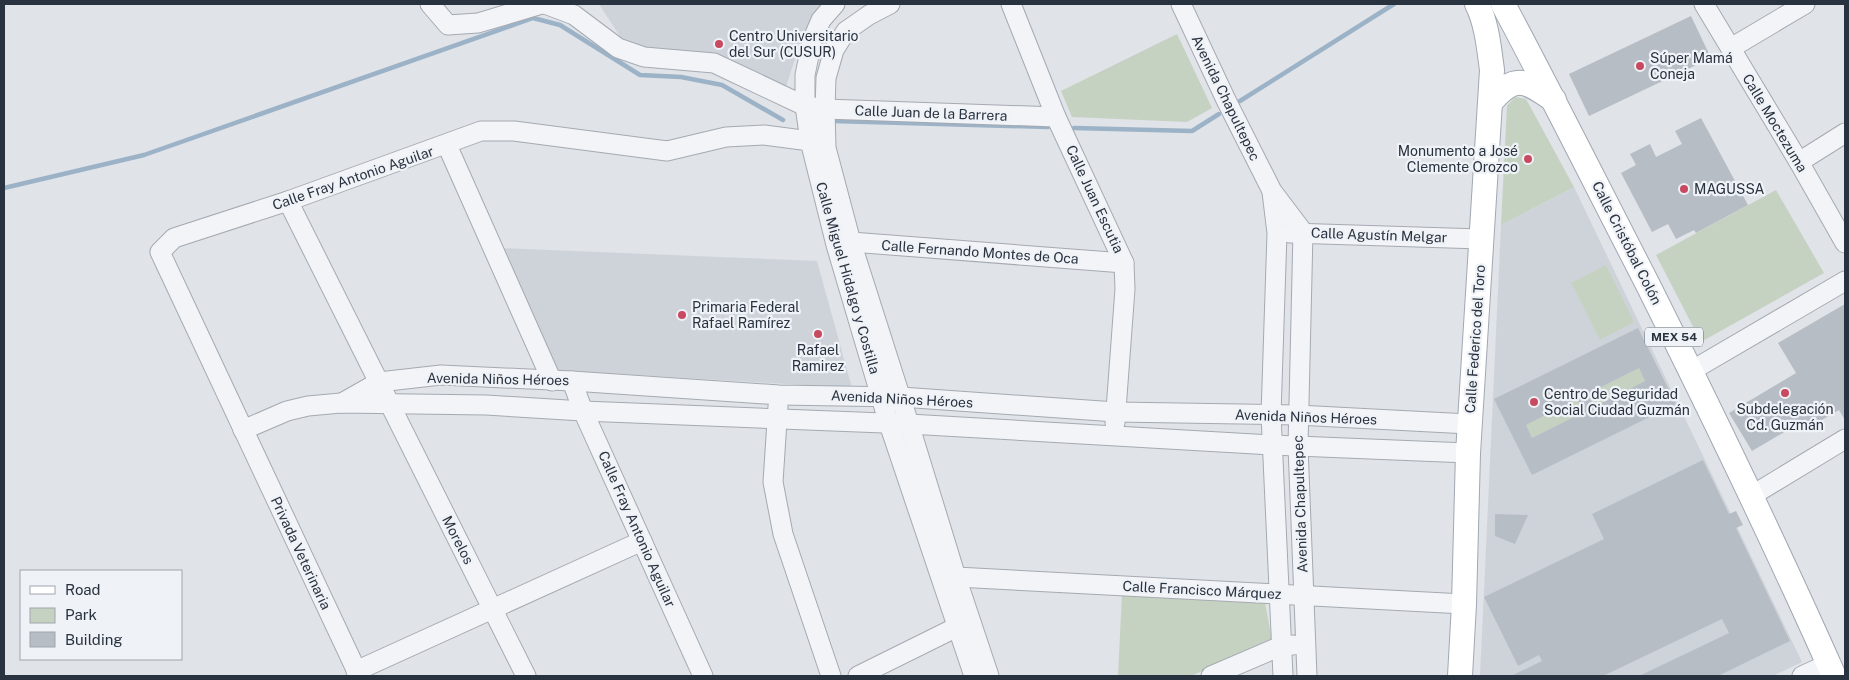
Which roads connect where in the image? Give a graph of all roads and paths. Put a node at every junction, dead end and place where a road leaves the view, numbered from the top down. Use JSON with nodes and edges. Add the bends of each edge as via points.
{"nodes":[{"id":1,"x":430,"y":4,"type":"edge"},
{"id":2,"x":544,"y":4,"type":"edge"},
{"id":3,"x":835,"y":4,"type":"edge"},
{"id":4,"x":890,"y":4,"type":"edge"},
{"id":5,"x":1011,"y":4,"type":"edge"},
{"id":6,"x":1181,"y":4,"type":"edge"},
{"id":7,"x":1477,"y":4,"type":"edge"},
{"id":8,"x":1503,"y":4,"type":"edge"},
{"id":9,"x":1704,"y":4,"type":"edge"},
{"id":10,"x":1805,"y":4,"type":"edge"},
{"id":11,"x":1731,"y":48,"type":"junction"},
{"id":12,"x":1555,"y":101,"type":"junction"},
{"id":13,"x":1490,"y":103,"type":"junction"},
{"id":14,"x":805,"y":106,"type":"junction"},
{"id":15,"x":824,"y":109,"type":"junction"},
{"id":16,"x":1056,"y":117,"type":"junction"},
{"id":17,"x":1845,"y":133,"type":"edge"},
{"id":18,"x":810,"y":141,"type":"junction"},
{"id":19,"x":447,"y":145,"type":"junction"},
{"id":20,"x":1799,"y":162,"type":"junction"},
{"id":21,"x":1272,"y":191,"type":"junction"},
{"id":22,"x":288,"y":201,"type":"junction"},
{"id":23,"x":1303,"y":232,"type":"junction"},
{"id":24,"x":1277,"y":233,"type":"junction"},
{"id":25,"x":1481,"y":239,"type":"junction"},
{"id":26,"x":1845,"y":242,"type":"edge"},
{"id":27,"x":843,"y":244,"type":"junction"},
{"id":28,"x":1124,"y":263,"type":"junction"},
{"id":29,"x":1845,"y":281,"type":"edge"},
{"id":30,"x":1691,"y":371,"type":"junction"},
{"id":31,"x":520,"y":379,"type":"junction"},
{"id":32,"x":552,"y":381,"type":"junction"},
{"id":33,"x":572,"y":381,"type":"junction"},
{"id":34,"x":378,"y":382,"type":"junction"},
{"id":35,"x":779,"y":395,"type":"junction"},
{"id":36,"x":881,"y":397,"type":"junction"},
{"id":37,"x":901,"y":397,"type":"junction"},
{"id":38,"x":341,"y":403,"type":"junction"},
{"id":39,"x":390,"y":404,"type":"junction"},
{"id":40,"x":486,"y":405,"type":"junction"},
{"id":41,"x":584,"y":411,"type":"junction"},
{"id":42,"x":1116,"y":412,"type":"junction"},
{"id":43,"x":1271,"y":415,"type":"junction"},
{"id":44,"x":1298,"y":415,"type":"junction"},
{"id":45,"x":776,"y":418,"type":"junction"},
{"id":46,"x":888,"y":424,"type":"junction"},
{"id":47,"x":909,"y":424,"type":"junction"},
{"id":48,"x":1469,"y":424,"type":"junction"},
{"id":49,"x":243,"y":430,"type":"junction"},
{"id":50,"x":1114,"y":435,"type":"junction"},
{"id":51,"x":1845,"y":439,"type":"edge"},
{"id":52,"x":1272,"y":445,"type":"junction"},
{"id":53,"x":1298,"y":446,"type":"junction"},
{"id":54,"x":1468,"y":453,"type":"junction"},
{"id":55,"x":1752,"y":496,"type":"junction"},
{"id":56,"x":642,"y":541,"type":"junction"},
{"id":57,"x":948,"y":579,"type":"junction"},
{"id":58,"x":1280,"y":594,"type":"junction"},
{"id":59,"x":1302,"y":595,"type":"junction"},
{"id":60,"x":1464,"y":604,"type":"junction"},
{"id":61,"x":493,"y":610,"type":"junction"},
{"id":62,"x":963,"y":624,"type":"junction"},
{"id":63,"x":1304,"y":645,"type":"junction"},
{"id":64,"x":1281,"y":646,"type":"junction"},
{"id":65,"x":1831,"y":670,"type":"edge"},
{"id":66,"x":358,"y":674,"type":"edge"},
{"id":67,"x":526,"y":676,"type":"edge"},
{"id":68,"x":703,"y":676,"type":"edge"},
{"id":69,"x":831,"y":676,"type":"edge"},
{"id":70,"x":858,"y":676,"type":"edge"},
{"id":71,"x":974,"y":676,"type":"edge"},
{"id":72,"x":989,"y":676,"type":"edge"},
{"id":73,"x":1211,"y":676,"type":"edge"},
{"id":74,"x":1283,"y":676,"type":"edge"},
{"id":75,"x":1307,"y":676,"type":"edge"},
{"id":76,"x":1460,"y":676,"type":"edge"},
{"id":77,"x":1802,"y":676,"type":"edge"}],
"edges":[{"from":1,"to":2,"type":"street","via":[[448,25],[478,23]]},
{"from":2,"to":14,"type":"street","name":"Calle Juan de la Barrera","via":[[574,15],[618,48],[644,57],[714,63]]},
{"from":3,"to":14,"type":"street","name":"Calle Miguel Hidalgo y Costilla","via":[[821,20],[812,41],[805,75]]},
{"from":4,"to":15,"type":"street","name":"Calle Miguel Hidalgo y Costilla","via":[[846,31],[834,50],[826,78]]},
{"from":5,"to":16,"type":"street","name":"Calle Juan Escutia"},
{"from":6,"to":21,"type":"street","name":"Avenida Chapultepec"},
{"from":7,"to":13,"type":"main road","name":"Calle Federico del Toro","via":[[1492,70]]},
{"from":8,"to":12,"type":"main road","name":"Calle Cristóbal Colón","number":"MEX 54"},
{"from":9,"to":11,"type":"street","name":"Calle Moctezuma"},
{"from":10,"to":11,"type":"street"},
{"from":11,"to":20,"type":"street","name":"Calle Moctezuma"},
{"from":12,"to":13,"type":"main road","via":[[1533,85],[1519,82],[1508,85]]},
{"from":12,"to":30,"type":"main road","name":"Calle Cristóbal Colón","number":"MEX 54"},
{"from":13,"to":25,"type":"main road","name":"Calle Federico del Toro"},
{"from":14,"to":15,"type":"street","name":"Calle Juan de la Barrera"},
{"from":14,"to":18,"type":"street","name":"Calle Miguel Hidalgo y Costilla"},
{"from":15,"to":16,"type":"street","name":"Calle Juan de la Barrera"},
{"from":15,"to":27,"type":"street","name":"Calle Miguel Hidalgo y Costilla","via":[[826,148]]},
{"from":16,"to":28,"type":"street","name":"Calle Juan Escutia"},
{"from":17,"to":20,"type":"street"},
{"from":18,"to":19,"type":"street","via":[[764,135],[726,137],[667,151],[514,131],[481,131]]},
{"from":18,"to":27,"type":"street","name":"Calle Miguel Hidalgo y Costilla"},
{"from":19,"to":22,"type":"street","name":"Calle Fray Antonio Aguilar"},
{"from":19,"to":32,"type":"street","name":"Calle Fray Antonio Aguilar"},
{"from":20,"to":26,"type":"street","name":"Calle Moctezuma"},
{"from":21,"to":23,"type":"street","name":"Avenida Chapultepec"},
{"from":21,"to":24,"type":"street","name":"Avenida Chapultepec"},
{"from":22,"to":34,"type":"street","name":"Morelos"},
{"from":22,"to":49,"type":"street","name":"Calle Fray Antonio Aguilar","via":[[174,238],[160,252]]},
{"from":23,"to":24,"type":"street","name":"Calle Agustín Melgar"},
{"from":23,"to":25,"type":"street","name":"Calle Agustín Melgar"},
{"from":23,"to":44,"type":"street","name":"Avenida Chapultepec"},
{"from":24,"to":43,"type":"street","name":"Avenida Chapultepec"},
{"from":25,"to":48,"type":"main road","name":"Calle Federico del Toro"},
{"from":27,"to":28,"type":"street","name":"Calle Fernando Montes de Oca"},
{"from":27,"to":36,"type":"street","name":"Calle Miguel Hidalgo y Costilla"},
{"from":27,"to":37,"type":"street","name":"Calle Miguel Hidalgo y Costilla"},
{"from":28,"to":42,"type":"street","name":"Calle Juan Escutia"},
{"from":29,"to":30,"type":"street"},
{"from":30,"to":55,"type":"main road","name":"Calle Cristóbal Colón","number":"MEX 54"},
{"from":31,"to":32,"type":"street","name":"Avenida Niños Héroes"},
{"from":31,"to":34,"type":"street","name":"Avenida Niños Héroes","via":[[441,375]]},
{"from":31,"to":40,"type":"street"},
{"from":32,"to":33,"type":"street","name":"Avenida Niños Héroes"},
{"from":33,"to":35,"type":"street","name":"Avenida Niños Héroes"},
{"from":33,"to":41,"type":"street","name":"Calle Fray Antonio Aguilar"},
{"from":34,"to":38,"type":"street","name":"Avenida Niños Héroes"},
{"from":34,"to":39,"type":"street","name":"Morelos"},
{"from":35,"to":36,"type":"street","name":"Avenida Niños Héroes"},
{"from":35,"to":45,"type":"street"},
{"from":36,"to":37,"type":"street","name":"Avenida Niños Héroes"},
{"from":36,"to":46,"type":"street","name":"Calle Miguel Hidalgo y Costilla"},
{"from":37,"to":42,"type":"street","name":"Avenida Niños Héroes"},
{"from":37,"to":47,"type":"street","name":"Calle Miguel Hidalgo y Costilla"},
{"from":38,"to":39,"type":"street","name":"Avenida Niños Héroes"},
{"from":38,"to":49,"type":"street","name":"Avenida Niños Héroes","via":[[287,411]]},
{"from":39,"to":40,"type":"street","name":"Avenida Niños Héroes"},
{"from":39,"to":61,"type":"street","name":"Morelos"},
{"from":40,"to":41,"type":"street","name":"Avenida Niños Héroes"},
{"from":41,"to":45,"type":"street","name":"Avenida Niños Héroes"},
{"from":41,"to":56,"type":"street","name":"Calle Fray Antonio Aguilar"},
{"from":42,"to":43,"type":"street","name":"Avenida Niños Héroes"},
{"from":42,"to":50,"type":"street","name":"Calle Juan Escutia"},
{"from":43,"to":44,"type":"street","name":"Avenida Niños Héroes"},
{"from":43,"to":52,"type":"street","name":"Avenida Chapultepec"},
{"from":44,"to":48,"type":"street","name":"Avenida Niños Héroes"},
{"from":44,"to":53,"type":"street","name":"Avenida Chapultepec"},
{"from":45,"to":46,"type":"street","name":"Avenida Niños Héroes"},
{"from":45,"to":69,"type":"street","via":[[773,482],[783,534]]},
{"from":46,"to":47,"type":"street","name":"Avenida Niños Héroes"},
{"from":46,"to":57,"type":"street","name":"Calle Miguel Hidalgo y Costilla"},
{"from":47,"to":50,"type":"street","name":"Avenida Niños Héroes"},
{"from":47,"to":57,"type":"street","name":"Calle Miguel Hidalgo y Costilla"},
{"from":48,"to":54,"type":"main road","name":"Calle Federico del Toro"},
{"from":49,"to":66,"type":"street","name":"Privada Veterinaria"},
{"from":50,"to":52,"type":"street","name":"Avenida Niños Héroes"},
{"from":51,"to":55,"type":"street"},
{"from":52,"to":53,"type":"street","name":"Avenida Niños Héroes"},
{"from":52,"to":58,"type":"street","name":"Avenida Chapultepec"},
{"from":53,"to":54,"type":"street","name":"Avenida Niños Héroes"},
{"from":53,"to":59,"type":"street","name":"Avenida Chapultepec"},
{"from":54,"to":60,"type":"main road","name":"Calle Federico del Toro"},
{"from":55,"to":65,"type":"main road","name":"Calle Cristóbal Colón","number":"MEX 54"},
{"from":56,"to":61,"type":"street"},
{"from":56,"to":68,"type":"street","name":"Calle Fray Antonio Aguilar"},
{"from":57,"to":58,"type":"street","name":"Calle Francisco Márquez"},
{"from":57,"to":62,"type":"street","name":"Calle Miguel Hidalgo y Costilla"},
{"from":58,"to":59,"type":"street","name":"Calle Francisco Márquez"},
{"from":58,"to":64,"type":"street","name":"Avenida Chapultepec"},
{"from":59,"to":60,"type":"street","name":"Calle Francisco Márquez"},
{"from":59,"to":63,"type":"street","name":"Avenida Chapultepec"},
{"from":60,"to":76,"type":"main road","name":"Calle Federico del Toro"},
{"from":61,"to":66,"type":"street"},
{"from":61,"to":67,"type":"street","name":"Morelos"},
{"from":62,"to":70,"type":"street"},
{"from":62,"to":71,"type":"street","name":"Calle Miguel Hidalgo y Costilla"},
{"from":62,"to":72,"type":"street","name":"Calle Miguel Hidalgo y Costilla"},
{"from":63,"to":64,"type":"street"},
{"from":63,"to":75,"type":"street","name":"Avenida Chapultepec"},
{"from":64,"to":73,"type":"street"},
{"from":64,"to":74,"type":"street","name":"Avenida Chapultepec"},
{"from":65,"to":77,"type":"street"}]}
